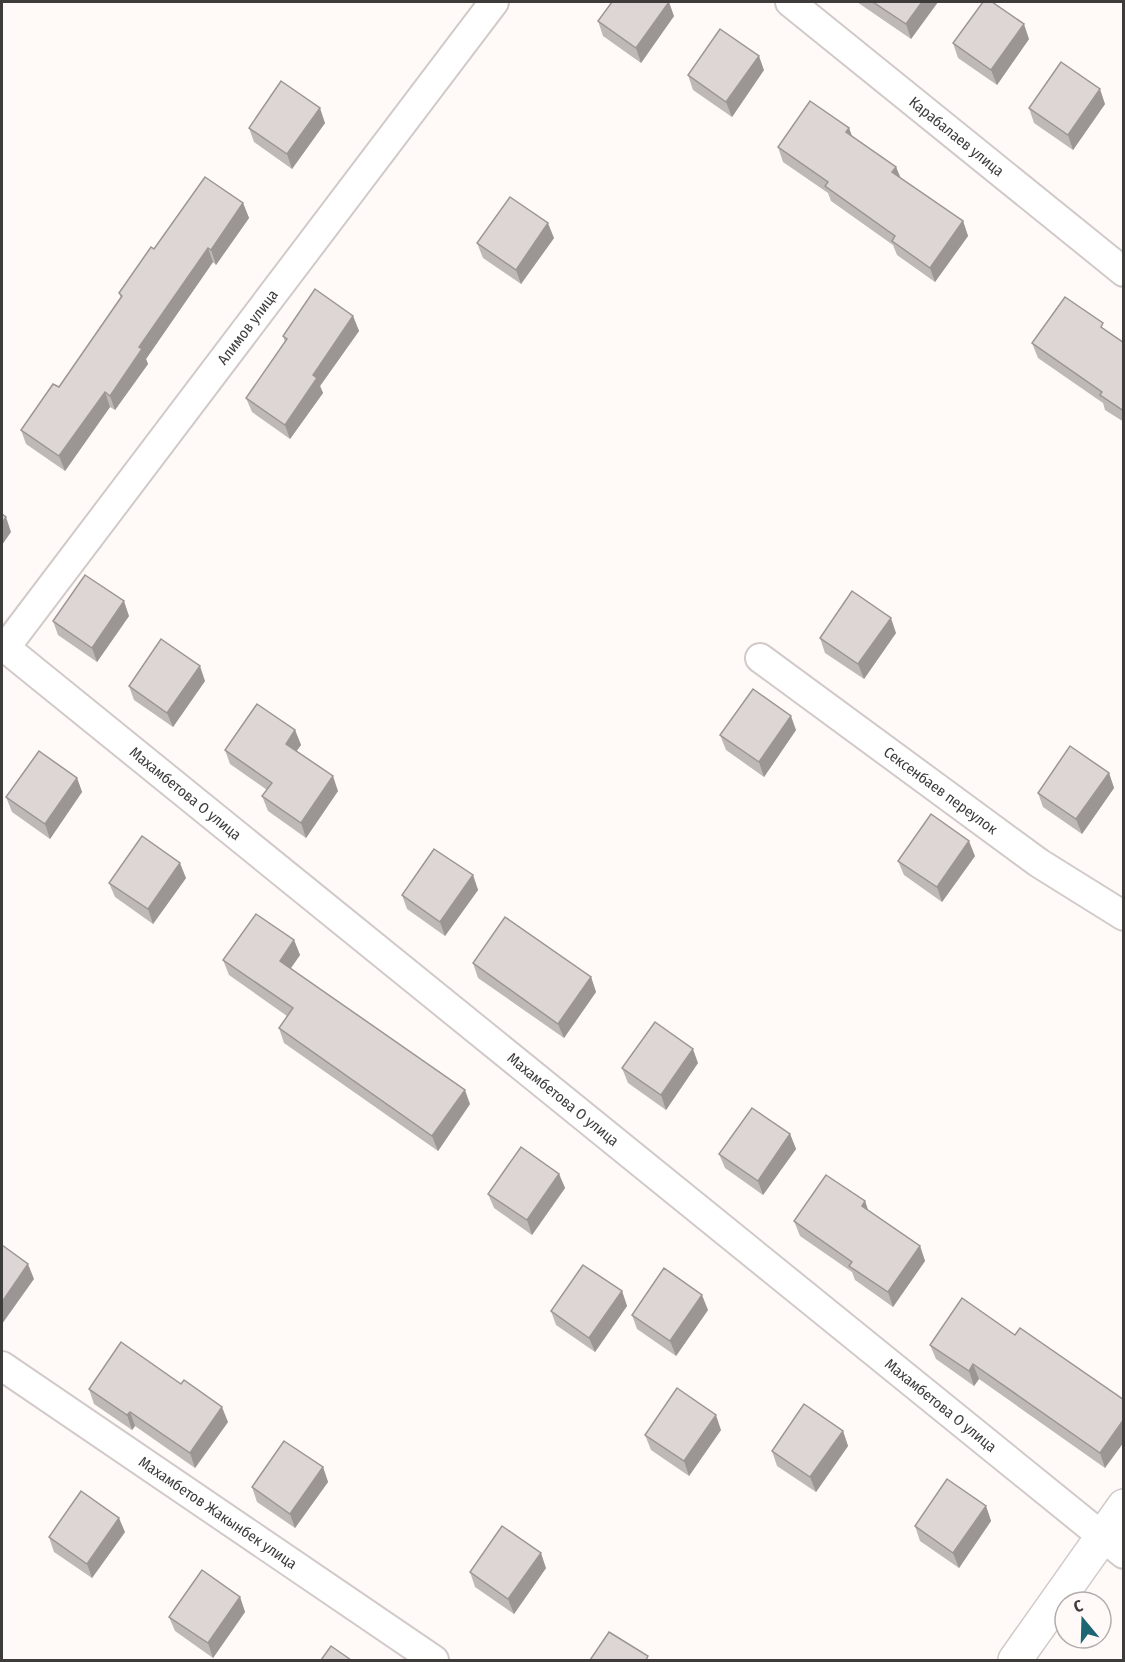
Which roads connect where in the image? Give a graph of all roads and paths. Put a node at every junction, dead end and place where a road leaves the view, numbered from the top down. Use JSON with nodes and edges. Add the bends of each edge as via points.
{"nodes":[{"id":1,"x":494,"y":2,"type":"edge"},
{"id":2,"x":790,"y":2,"type":"edge"},
{"id":3,"x":1124,"y":272,"type":"edge"},
{"id":4,"x":3,"y":648,"type":"edge"},
{"id":5,"x":760,"y":658,"type":"dead end"},
{"id":6,"x":1124,"y":916,"type":"edge"},
{"id":7,"x":2,"y":1366,"type":"edge"},
{"id":8,"x":1124,"y":1506,"type":"edge"},
{"id":9,"x":1113,"y":1545,"type":"edge"},
{"id":10,"x":434,"y":1660,"type":"edge"},
{"id":11,"x":1015,"y":1660,"type":"edge"}],
"edges":[{"from":1,"to":4,"type":"street","name":"Алимов улица"},
{"from":2,"to":3,"type":"street","name":"Карабалаев улица"},
{"from":4,"to":9,"type":"street","name":"Махамбетова О улица"},
{"from":5,"to":6,"type":"street","name":"Сексенбаев переулок","via":[[1039,863]]},
{"from":7,"to":10,"type":"street","name":"Махамбетов Жакынбек улица"},
{"from":8,"to":9,"type":"street"},
{"from":9,"to":11,"type":"street"}]}
